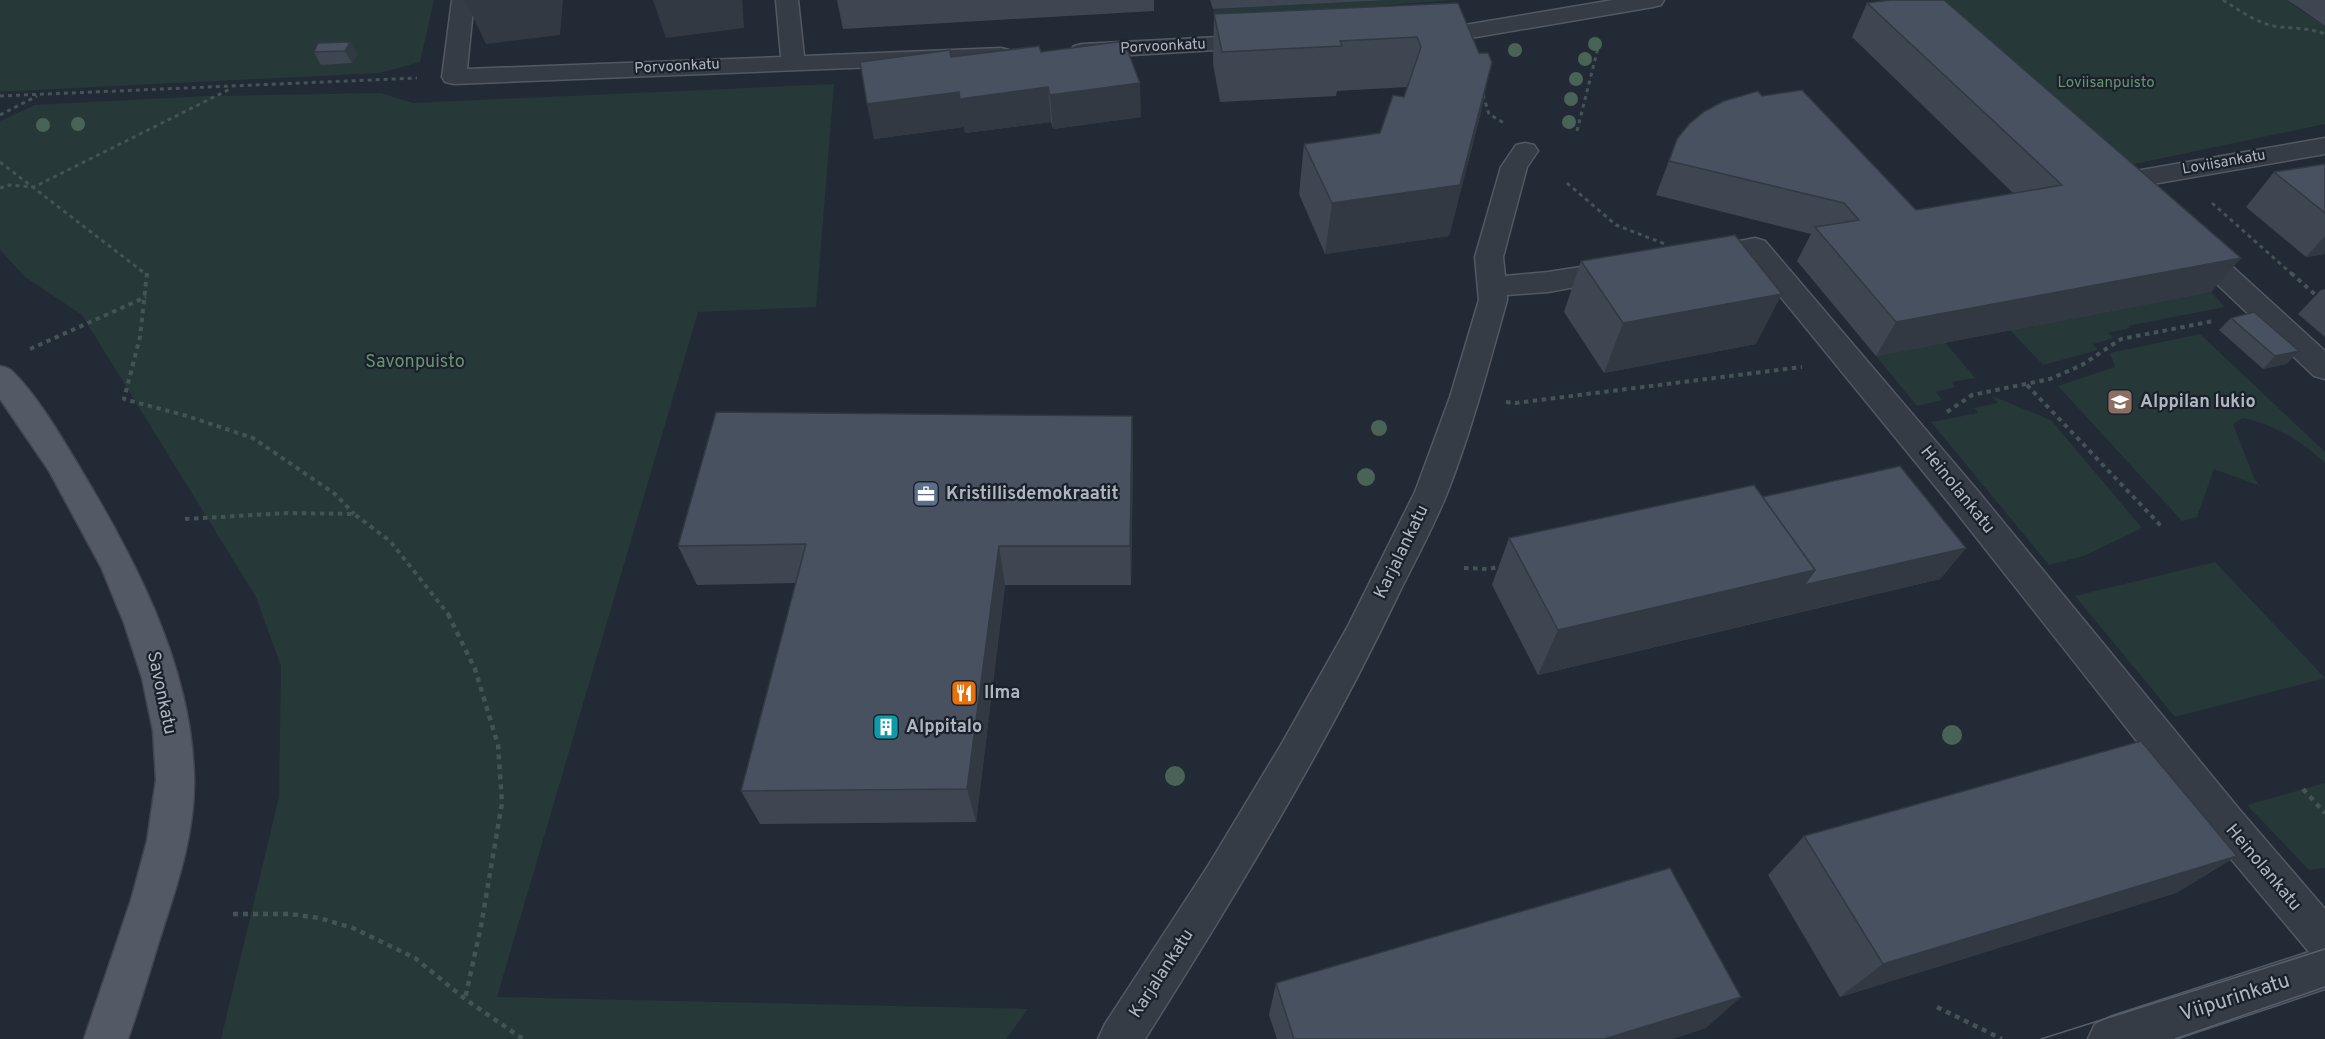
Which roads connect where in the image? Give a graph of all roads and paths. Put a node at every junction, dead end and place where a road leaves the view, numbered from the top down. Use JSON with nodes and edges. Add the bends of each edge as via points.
{"nodes":[{"id":1,"x":463,"y":0,"type":"edge"},
{"id":2,"x":787,"y":0,"type":"edge"},
{"id":3,"x":1525,"y":0,"type":"edge"},
{"id":4,"x":1653,"y":0,"type":"edge"},
{"id":5,"x":2223,"y":0,"type":"edge"},
{"id":6,"x":1540,"y":19,"type":"junction"},
{"id":7,"x":1459,"y":33,"type":"junction"},
{"id":8,"x":2325,"y":34,"type":"edge"},
{"id":9,"x":1400,"y":36,"type":"edge"},
{"id":10,"x":1281,"y":41,"type":"edge"},
{"id":11,"x":1599,"y":42,"type":"dead end"},
{"id":12,"x":1056,"y":52,"type":"edge"},
{"id":13,"x":1021,"y":54,"type":"edge"},
{"id":14,"x":792,"y":63,"type":"junction"},
{"id":15,"x":418,"y":78,"type":"dead end"},
{"id":16,"x":233,"y":87,"type":"junction"},
{"id":17,"x":0,"y":96,"type":"edge"},
{"id":18,"x":37,"y":96,"type":"junction"},
{"id":19,"x":0,"y":115,"type":"edge"},
{"id":20,"x":1576,"y":131,"type":"dead end"},
{"id":21,"x":2325,"y":146,"type":"edge"},
{"id":22,"x":1525,"y":151,"type":"joint"},
{"id":23,"x":0,"y":162,"type":"edge"},
{"id":24,"x":1567,"y":183,"type":"dead end"},
{"id":25,"x":34,"y":187,"type":"junction"},
{"id":26,"x":0,"y":188,"type":"edge"},
{"id":27,"x":2222,"y":201,"type":"dead end"},
{"id":28,"x":2149,"y":204,"type":"edge"},
{"id":29,"x":2175,"y":229,"type":"edge"},
{"id":30,"x":1670,"y":253,"type":"joint"},
{"id":31,"x":1640,"y":267,"type":"edge"},
{"id":32,"x":1493,"y":286,"type":"junction"},
{"id":33,"x":147,"y":296,"type":"junction"},
{"id":34,"x":2320,"y":299,"type":"dead end"},
{"id":35,"x":2261,"y":311,"type":"junction"},
{"id":36,"x":10,"y":365,"type":"edge"},
{"id":37,"x":1812,"y":366,"type":"dead end"},
{"id":38,"x":2325,"y":368,"type":"edge"},
{"id":39,"x":2027,"y":385,"type":"junction"},
{"id":40,"x":1516,"y":403,"type":"dead end"},
{"id":41,"x":1951,"y":411,"type":"dead end"},
{"id":42,"x":354,"y":514,"type":"junction"},
{"id":43,"x":185,"y":519,"type":"dead end"},
{"id":44,"x":2161,"y":526,"type":"dead end"},
{"id":45,"x":1512,"y":564,"type":"edge"},
{"id":46,"x":1464,"y":568,"type":"dead end"},
{"id":47,"x":2303,"y":789,"type":"dead end"},
{"id":48,"x":2325,"y":813,"type":"edge"},
{"id":49,"x":233,"y":914,"type":"dead end"},
{"id":50,"x":2325,"y":940,"type":"edge"},
{"id":51,"x":2325,"y":968,"type":"edge"},
{"id":52,"x":465,"y":999,"type":"junction"},
{"id":53,"x":1937,"y":1006,"type":"dead end"},
{"id":54,"x":106,"y":1039,"type":"edge"},
{"id":55,"x":522,"y":1039,"type":"edge"},
{"id":56,"x":1120,"y":1039,"type":"edge"},
{"id":57,"x":2002,"y":1039,"type":"edge"},
{"id":58,"x":2110,"y":1039,"type":"edge"}],
"edges":[{"from":1,"to":14,"type":"street","name":"Porvoonkatu","via":[[454,77]]},
{"from":2,"to":14,"type":"street"},
{"from":3,"to":6,"type":"street"},
{"from":4,"to":6,"type":"street"},
{"from":5,"to":8,"type":"path","via":[[2256,21],[2316,29]]},
{"from":6,"to":7,"type":"street"},
{"from":7,"to":9,"type":"street"},
{"from":7,"to":22,"type":"path","via":[[1489,114],[1509,128]]},
{"from":10,"to":12,"type":"street","name":"Porvoonkatu"},
{"from":11,"to":20,"type":"path"},
{"from":13,"to":14,"type":"street","name":"Porvoonkatu"},
{"from":15,"to":16,"type":"path"},
{"from":16,"to":18,"type":"path"},
{"from":16,"to":25,"type":"path"},
{"from":17,"to":18,"type":"path"},
{"from":18,"to":19,"type":"path"},
{"from":21,"to":28,"type":"street","name":"Loviisankatu","via":[[2124,181]]},
{"from":22,"to":32,"type":"street","name":"Karjalankatu","via":[[1514,167],[1489,257]]},
{"from":23,"to":25,"type":"path"},
{"from":24,"to":30,"type":"path","via":[[1616,225]]},
{"from":25,"to":26,"type":"path"},
{"from":25,"to":33,"type":"path","via":[[147,273]]},
{"from":27,"to":34,"type":"path","via":[[2211,203]]},
{"from":29,"to":35,"type":"street"},
{"from":30,"to":50,"type":"street","name":"Heinolankatu","via":[[1755,247]]},
{"from":31,"to":32,"type":"street","via":[[1548,282]]},
{"from":32,"to":56,"type":"street","name":"Karjalankatu","via":[[1493,300],[1465,397],[1431,492],[1361,637],[1222,880]]},
{"from":33,"to":36,"type":"path"},
{"from":33,"to":42,"type":"path","via":[[138,355],[124,399],[253,438],[335,494]]},
{"from":35,"to":38,"type":"street"},
{"from":35,"to":39,"type":"path","via":[[2121,339],[2082,365]]},
{"from":36,"to":54,"type":"main road","name":"Savonkatu","via":[[19,400],[77,490],[109,550],[150,643],[170,719],[175,780],[165,859]]},
{"from":37,"to":40,"type":"path"},
{"from":39,"to":41,"type":"path","via":[[1972,395]]},
{"from":39,"to":44,"type":"path"},
{"from":42,"to":43,"type":"path"},
{"from":42,"to":52,"type":"path","via":[[390,541],[447,612],[475,669],[498,745],[502,803]]},
{"from":45,"to":46,"type":"path","via":[[1489,569]]},
{"from":47,"to":48,"type":"path"},
{"from":49,"to":52,"type":"path","via":[[290,914],[353,928],[415,958]]},
{"from":51,"to":58,"type":"street","name":"Viipurinkatu"},
{"from":52,"to":55,"type":"path"},
{"from":53,"to":57,"type":"path"}]}
